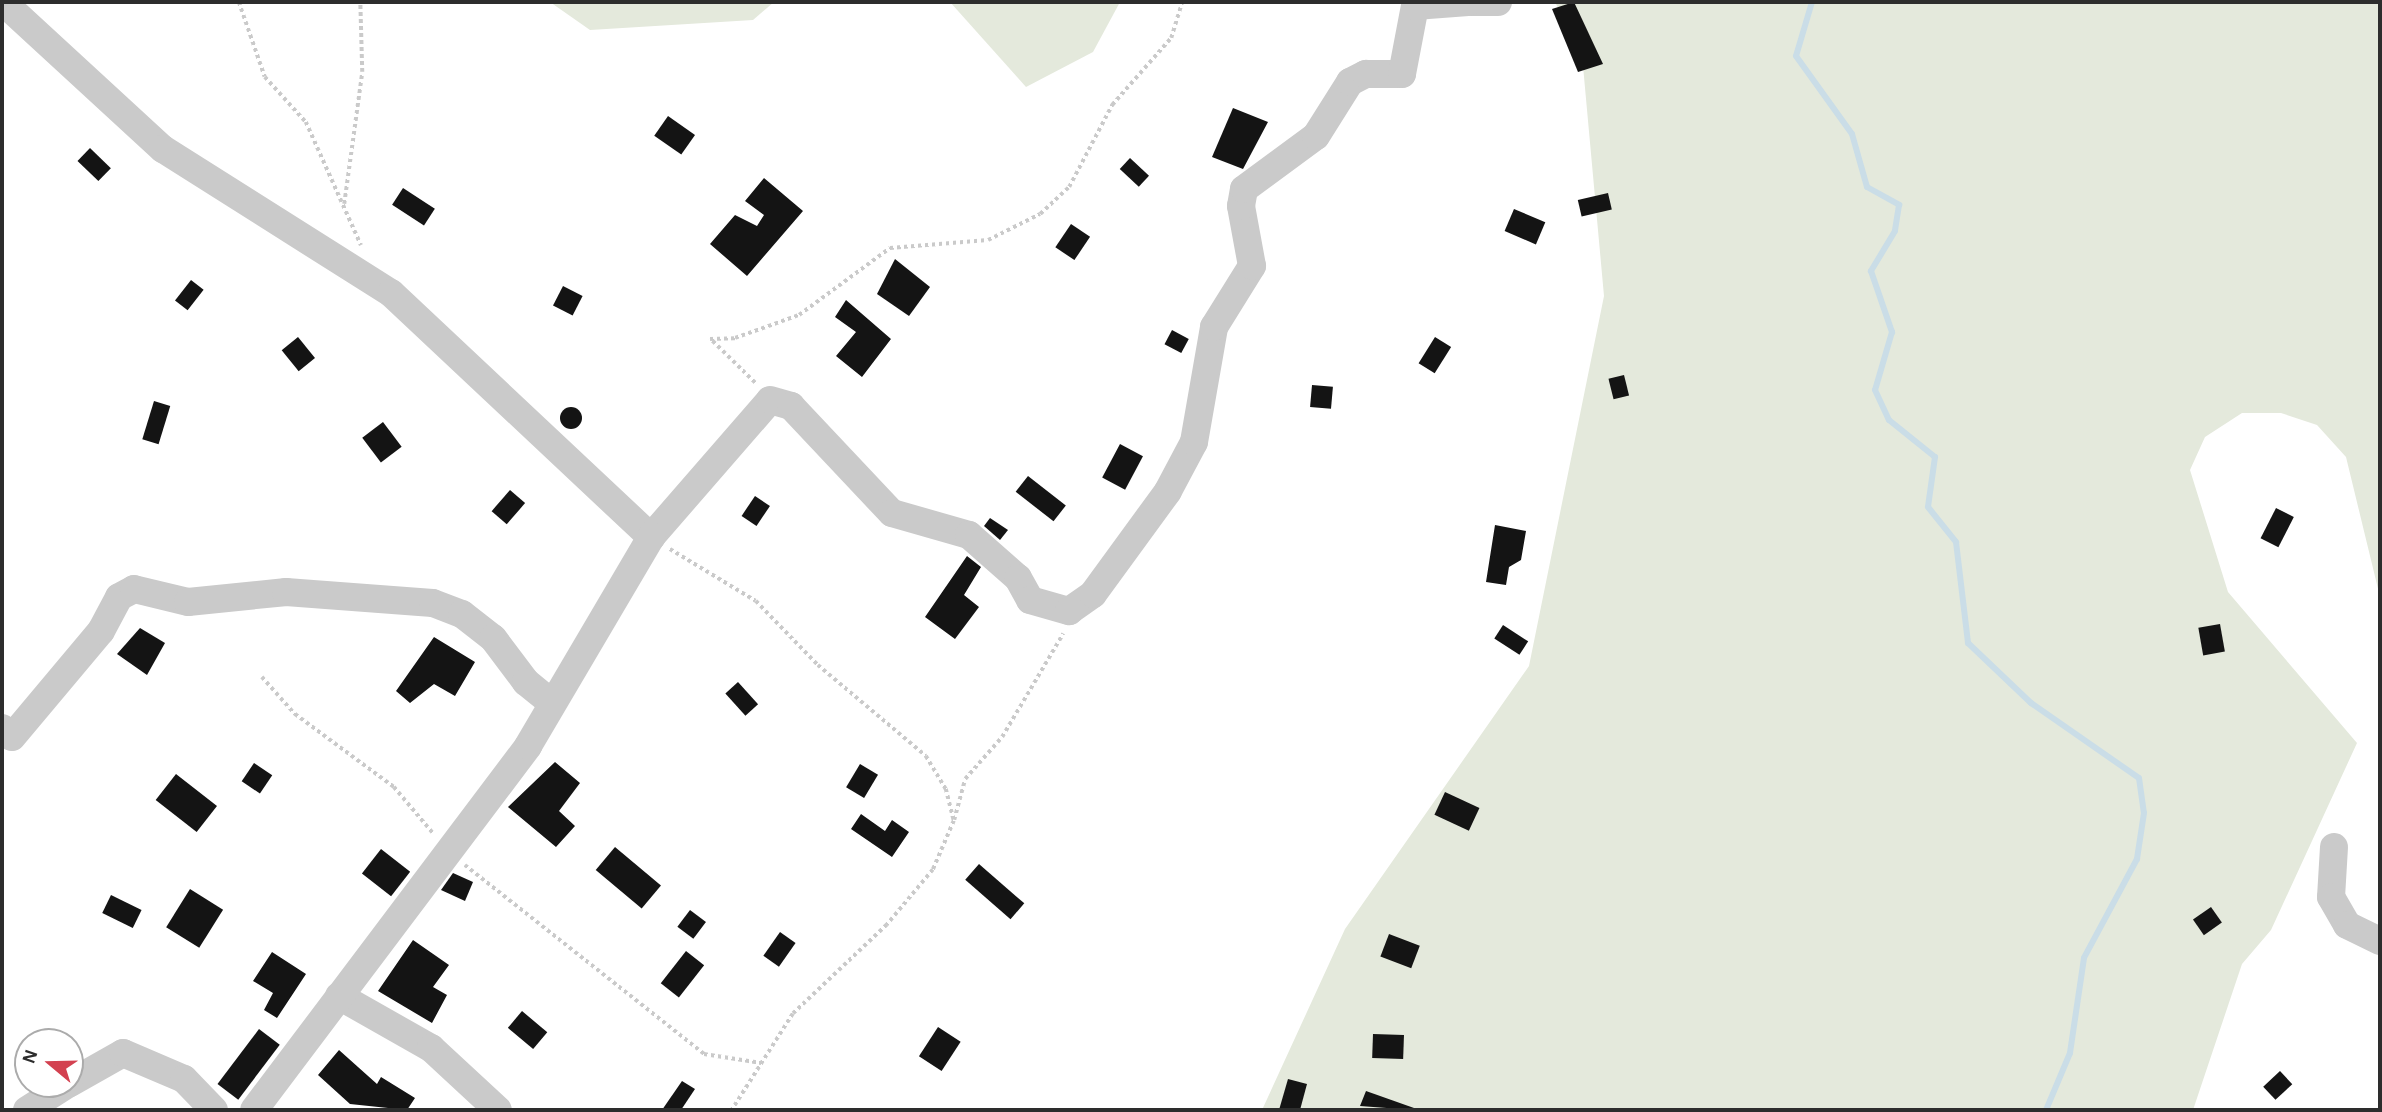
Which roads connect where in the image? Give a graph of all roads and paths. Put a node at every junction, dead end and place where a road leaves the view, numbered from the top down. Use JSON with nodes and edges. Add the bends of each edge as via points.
{"nodes":[{"id":1,"x":239,"y":2,"type":"edge"},
{"id":2,"x":359,"y":2,"type":"edge"},
{"id":3,"x":1182,"y":2,"type":"edge"},
{"id":4,"x":1469,"y":2,"type":"edge"},
{"id":5,"x":1497,"y":2,"type":"edge"},
{"id":6,"x":4,"y":4,"type":"dead end"},
{"id":7,"x":344,"y":206,"type":"junction"},
{"id":8,"x":364,"y":251,"type":"dead end"},
{"id":9,"x":770,"y":400,"type":"junction"},
{"id":10,"x":651,"y":537,"type":"junction"},
{"id":11,"x":1069,"y":611,"type":"junction"},
{"id":12,"x":261,"y":677,"type":"dead end"},
{"id":13,"x":552,"y":703,"type":"junction"},
{"id":14,"x":2,"y":728,"type":"edge"},
{"id":15,"x":954,"y":821,"type":"junction"},
{"id":16,"x":2334,"y":848,"type":"dead end"},
{"id":17,"x":452,"y":855,"type":"junction"},
{"id":18,"x":2380,"y":941,"type":"edge"},
{"id":19,"x":339,"y":996,"type":"junction"},
{"id":20,"x":761,"y":1063,"type":"junction"},
{"id":21,"x":84,"y":1075,"type":"edge"},
{"id":22,"x":46,"y":1098,"type":"edge"},
{"id":23,"x":27,"y":1110,"type":"edge"},
{"id":24,"x":214,"y":1110,"type":"edge"},
{"id":25,"x":254,"y":1110,"type":"edge"},
{"id":26,"x":498,"y":1110,"type":"edge"},
{"id":27,"x":732,"y":1110,"type":"edge"}],
"edges":[{"from":1,"to":7,"type":"path","via":[[265,78],[306,122]]},
{"from":2,"to":7,"type":"path","via":[[362,72]]},
{"from":3,"to":9,"type":"path","via":[[1171,38],[1112,105],[1069,187],[1040,214],[988,240],[890,248],[799,315],[735,338],[710,338]]},
{"from":4,"to":5,"type":"street"},
{"from":4,"to":11,"type":"street","via":[[1415,6],[1402,74],[1366,74],[1350,82],[1316,136],[1244,189],[1241,206],[1252,266],[1214,327],[1194,442],[1168,491],[1093,593]]},
{"from":6,"to":10,"type":"street","via":[[163,149],[391,293]]},
{"from":7,"to":8,"type":"path"},
{"from":9,"to":10,"type":"street"},
{"from":9,"to":11,"type":"street","via":[[791,406],[892,513],[969,535],[1018,578],[1030,600]]},
{"from":10,"to":13,"type":"street"},
{"from":10,"to":15,"type":"path","via":[[756,601],[818,665],[926,756],[946,789]]},
{"from":11,"to":15,"type":"path","via":[[1050,662],[981,766],[965,779]]},
{"from":12,"to":17,"type":"path","via":[[295,714],[394,787]]},
{"from":13,"to":14,"type":"street","via":[[526,682],[493,638],[462,614],[433,603],[286,592],[188,603],[134,589],[118,597],[101,631],[12,737]]},
{"from":13,"to":17,"type":"street"},
{"from":15,"to":20,"type":"path","via":[[933,870],[887,925],[793,1014]]},
{"from":16,"to":18,"type":"street","via":[[2331,897],[2347,925]]},
{"from":17,"to":19,"type":"street"},
{"from":17,"to":20,"type":"path","via":[[704,1054]]},
{"from":19,"to":25,"type":"street"},
{"from":19,"to":26,"type":"street","via":[[431,1048]]},
{"from":20,"to":27,"type":"path"},
{"from":21,"to":24,"type":"street","via":[[123,1053],[184,1079]]},
{"from":22,"to":23,"type":"street"}]}
